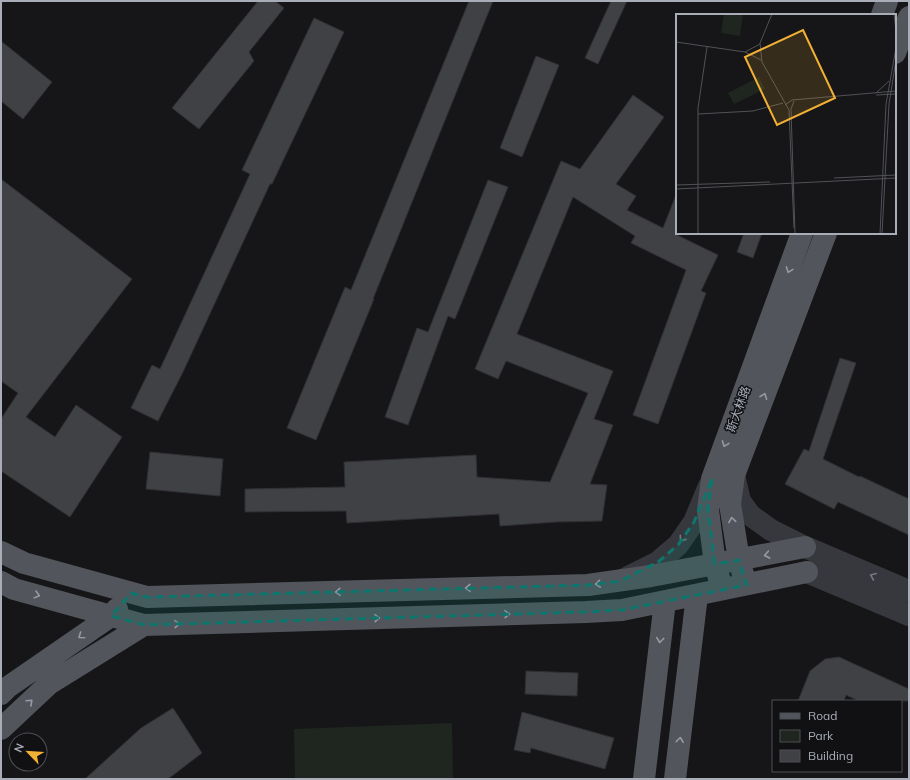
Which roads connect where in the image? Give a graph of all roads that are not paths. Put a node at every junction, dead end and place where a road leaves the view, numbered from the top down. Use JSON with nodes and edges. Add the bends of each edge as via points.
{"nodes":[{"id":1,"x":887,"y":1,"type":"edge"},
{"id":2,"x":882,"y":14,"type":"edge"},
{"id":3,"x":909,"y":17,"type":"edge"},
{"id":4,"x":896,"y":50,"type":"edge"},
{"id":5,"x":802,"y":234,"type":"edge"},
{"id":6,"x":826,"y":234,"type":"edge"},
{"id":7,"x":734,"y":475,"type":"junction"},
{"id":8,"x":712,"y":479,"type":"junction"},
{"id":9,"x":805,"y":547,"type":"junction"},
{"id":10,"x":1,"y":552,"type":"edge"},
{"id":11,"x":739,"y":560,"type":"junction"},
{"id":12,"x":715,"y":564,"type":"junction"},
{"id":13,"x":807,"y":572,"type":"joint"},
{"id":14,"x":620,"y":581,"type":"junction"},
{"id":15,"x":1,"y":582,"type":"edge"},
{"id":16,"x":747,"y":585,"type":"junction"},
{"id":17,"x":723,"y":590,"type":"junction"},
{"id":18,"x":909,"y":591,"type":"edge"},
{"id":19,"x":131,"y":593,"type":"junction"},
{"id":20,"x":697,"y":595,"type":"junction"},
{"id":21,"x":665,"y":601,"type":"junction"},
{"id":22,"x":909,"y":615,"type":"edge"},
{"id":23,"x":111,"y":616,"type":"junction"},
{"id":24,"x":144,"y":625,"type":"junction"},
{"id":25,"x":1,"y":694,"type":"edge"},
{"id":26,"x":1,"y":729,"type":"edge"},
{"id":27,"x":644,"y":779,"type":"edge"},
{"id":28,"x":675,"y":779,"type":"edge"}],
"edges":[{"from":1,"to":2,"type":"main road"},
{"from":3,"to":4,"type":"main road"},
{"from":5,"to":8,"type":"main road","name":"斯大林路","one_way":true},
{"from":7,"to":6,"type":"main road","name":"斯大林路","one_way":true},
{"from":7,"to":9,"type":"street","via":[[740,501],[750,515],[770,530]]},
{"from":11,"to":7,"type":"main road","name":"斯大林路","one_way":true,"via":[[730,504]]},
{"from":8,"to":12,"type":"main road","name":"斯大林路","via":[[708,510]]},
{"from":8,"to":14,"type":"street","one_way":true,"via":[[694,522],[678,545],[658,562]]},
{"from":9,"to":11,"type":"main road","one_way":true},
{"from":18,"to":9,"type":"street","one_way":true},
{"from":10,"to":19,"type":"main road","via":[[24,563]]},
{"from":11,"to":12,"type":"main road"},
{"from":11,"to":16,"type":"main road","name":"斯大林路"},
{"from":12,"to":14,"type":"main road"},
{"from":12,"to":17,"type":"main road","name":"斯大林路"},
{"from":13,"to":16,"type":"main road"},
{"from":13,"to":22,"type":"street"},
{"from":14,"to":19,"type":"main road","one_way":true,"via":[[588,585],[147,597]]},
{"from":15,"to":23,"type":"main road","one_way":true,"via":[[14,589]]},
{"from":16,"to":17,"type":"main road"},
{"from":17,"to":20,"type":"main road"},
{"from":19,"to":23,"type":"main road"},
{"from":20,"to":21,"type":"main road"},
{"from":28,"to":20,"type":"main road","one_way":true},
{"from":24,"to":21,"type":"main road","one_way":true,"via":[[586,612],[622,610]]},
{"from":21,"to":27,"type":"main road","one_way":true},
{"from":23,"to":24,"type":"main road"},
{"from":23,"to":25,"type":"main road","one_way":true,"via":[[8,686]]},
{"from":26,"to":24,"type":"main road","one_way":true,"via":[[49,684]]}]}
